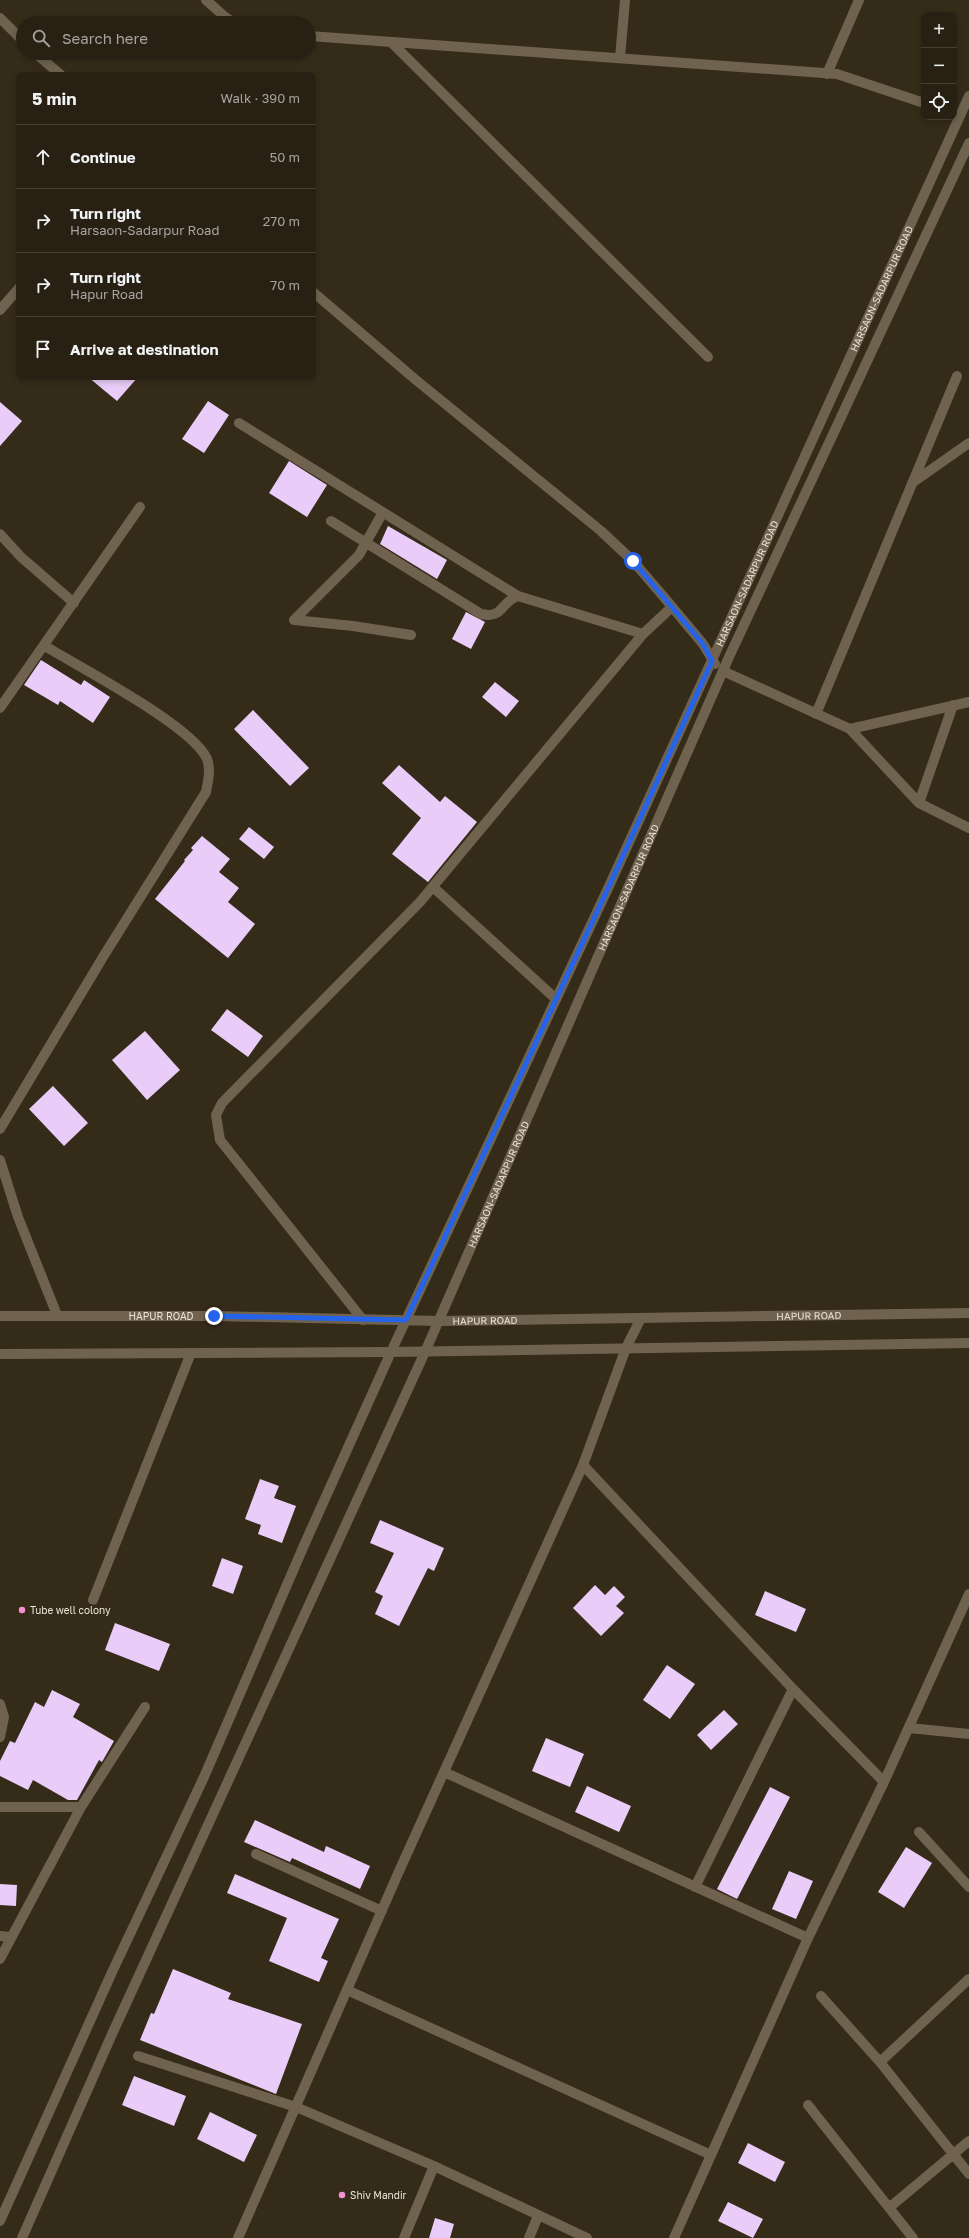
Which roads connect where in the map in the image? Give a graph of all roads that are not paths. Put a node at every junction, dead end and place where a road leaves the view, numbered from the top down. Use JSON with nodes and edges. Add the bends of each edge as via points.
{"nodes":[{"id":1,"x":206,"y":0,"type":"edge"},
{"id":2,"x":625,"y":0,"type":"edge"},
{"id":3,"x":859,"y":0,"type":"edge"},
{"id":4,"x":223,"y":16,"type":"edge"},
{"id":5,"x":0,"y":18,"type":"edge"},
{"id":6,"x":16,"y":34,"type":"edge"},
{"id":7,"x":316,"y":37,"type":"edge"},
{"id":8,"x":392,"y":42,"type":"junction"},
{"id":9,"x":620,"y":58,"type":"junction"},
{"id":10,"x":43,"y":60,"type":"edge"},
{"id":11,"x":57,"y":72,"type":"edge"},
{"id":12,"x":827,"y":74,"type":"junction"},
{"id":13,"x":969,"y":96,"type":"edge"},
{"id":14,"x":921,"y":102,"type":"edge"},
{"id":15,"x":957,"y":115,"type":"edge"},
{"id":16,"x":955,"y":120,"type":"edge"},
{"id":17,"x":969,"y":143,"type":"edge"},
{"id":18,"x":16,"y":291,"type":"edge"},
{"id":19,"x":316,"y":295,"type":"edge"},
{"id":20,"x":0,"y":310,"type":"edge"},
{"id":21,"x":708,"y":357,"type":"dead end"},
{"id":22,"x":957,"y":376,"type":"dead end"},
{"id":23,"x":239,"y":423,"type":"dead end"},
{"id":24,"x":969,"y":443,"type":"edge"},
{"id":25,"x":912,"y":483,"type":"junction"},
{"id":26,"x":140,"y":507,"type":"dead end"},
{"id":27,"x":383,"y":512,"type":"junction"},
{"id":28,"x":331,"y":521,"type":"dead end"},
{"id":29,"x":0,"y":534,"type":"edge"},
{"id":30,"x":366,"y":543,"type":"junction"},
{"id":31,"x":518,"y":596,"type":"junction"},
{"id":32,"x":74,"y":603,"type":"junction"},
{"id":33,"x":672,"y":607,"type":"junction"},
{"id":34,"x":643,"y":634,"type":"junction"},
{"id":35,"x":411,"y":635,"type":"dead end"},
{"id":36,"x":45,"y":646,"type":"junction"},
{"id":37,"x":712,"y":661,"type":"junction"},
{"id":38,"x":723,"y":671,"type":"junction"},
{"id":39,"x":969,"y":702,"type":"edge"},
{"id":40,"x":952,"y":706,"type":"junction"},
{"id":41,"x":0,"y":708,"type":"edge"},
{"id":42,"x":816,"y":714,"type":"junction"},
{"id":43,"x":850,"y":729,"type":"junction"},
{"id":44,"x":919,"y":803,"type":"junction"},
{"id":45,"x":969,"y":828,"type":"edge"},
{"id":46,"x":433,"y":887,"type":"junction"},
{"id":47,"x":556,"y":999,"type":"junction"},
{"id":48,"x":0,"y":1129,"type":"edge"},
{"id":49,"x":0,"y":1160,"type":"edge"},
{"id":50,"x":969,"y":1313,"type":"edge"},
{"id":51,"x":57,"y":1315,"type":"junction"},
{"id":52,"x":0,"y":1316,"type":"edge"},
{"id":53,"x":641,"y":1318,"type":"junction"},
{"id":54,"x":363,"y":1320,"type":"junction"},
{"id":55,"x":406,"y":1320,"type":"junction"},
{"id":56,"x":439,"y":1321,"type":"junction"},
{"id":57,"x":969,"y":1343,"type":"edge"},
{"id":58,"x":626,"y":1348,"type":"junction"},
{"id":59,"x":391,"y":1352,"type":"junction"},
{"id":60,"x":425,"y":1352,"type":"junction"},
{"id":61,"x":190,"y":1353,"type":"junction"},
{"id":62,"x":0,"y":1354,"type":"edge"},
{"id":63,"x":583,"y":1465,"type":"junction"},
{"id":64,"x":969,"y":1594,"type":"edge"},
{"id":65,"x":93,"y":1600,"type":"dead end"},
{"id":66,"x":793,"y":1689,"type":"junction"},
{"id":67,"x":0,"y":1704,"type":"edge"},
{"id":68,"x":146,"y":1708,"type":"dead end"},
{"id":69,"x":909,"y":1728,"type":"junction"},
{"id":70,"x":969,"y":1734,"type":"edge"},
{"id":71,"x":0,"y":1737,"type":"edge"},
{"id":72,"x":444,"y":1772,"type":"junction"},
{"id":73,"x":884,"y":1782,"type":"junction"},
{"id":74,"x":81,"y":1806,"type":"junction"},
{"id":75,"x":0,"y":1807,"type":"edge"},
{"id":76,"x":919,"y":1832,"type":"dead end"},
{"id":77,"x":256,"y":1854,"type":"dead end"},
{"id":78,"x":969,"y":1887,"type":"edge"},
{"id":79,"x":695,"y":1888,"type":"junction"},
{"id":80,"x":382,"y":1911,"type":"junction"},
{"id":81,"x":0,"y":1936,"type":"edge"},
{"id":82,"x":11,"y":1937,"type":"junction"},
{"id":83,"x":808,"y":1938,"type":"junction"},
{"id":84,"x":0,"y":1959,"type":"edge"},
{"id":85,"x":969,"y":1979,"type":"edge"},
{"id":86,"x":347,"y":1990,"type":"junction"},
{"id":87,"x":821,"y":1996,"type":"dead end"},
{"id":88,"x":138,"y":2056,"type":"dead end"},
{"id":89,"x":880,"y":2062,"type":"junction"},
{"id":90,"x":808,"y":2105,"type":"dead end"},
{"id":91,"x":296,"y":2108,"type":"junction"},
{"id":92,"x":969,"y":2141,"type":"edge"},
{"id":93,"x":952,"y":2154,"type":"junction"},
{"id":94,"x":711,"y":2155,"type":"junction"},
{"id":95,"x":434,"y":2166,"type":"junction"},
{"id":96,"x":969,"y":2174,"type":"edge"},
{"id":97,"x":890,"y":2207,"type":"junction"},
{"id":98,"x":538,"y":2216,"type":"junction"},
{"id":99,"x":0,"y":2221,"type":"edge"},
{"id":100,"x":22,"y":2238,"type":"edge"},
{"id":101,"x":238,"y":2238,"type":"edge"},
{"id":102,"x":404,"y":2238,"type":"edge"},
{"id":103,"x":529,"y":2238,"type":"edge"},
{"id":104,"x":586,"y":2238,"type":"edge"},
{"id":105,"x":674,"y":2238,"type":"edge"},
{"id":106,"x":913,"y":2238,"type":"edge"}],
"edges":[{"from":1,"to":4,"type":"street"},
{"from":2,"to":9,"type":"street"},
{"from":3,"to":12,"type":"street"},
{"from":5,"to":6,"type":"street"},
{"from":7,"to":8,"type":"street"},
{"from":8,"to":9,"type":"street"},
{"from":8,"to":21,"type":"street"},
{"from":9,"to":12,"type":"street"},
{"from":10,"to":11,"type":"street"},
{"from":12,"to":14,"type":"street","via":[[837,74]]},
{"from":13,"to":15,"type":"street","name":"HARSAON-SADARPUR ROAD"},
{"from":16,"to":37,"type":"street","name":"HARSAON-SADARPUR ROAD"},
{"from":17,"to":38,"type":"street","name":"HARSAON-SADARPUR ROAD"},
{"from":18,"to":20,"type":"street"},
{"from":19,"to":33,"type":"street","via":[[600,531],[633,561]]},
{"from":22,"to":25,"type":"street"},
{"from":23,"to":27,"type":"street"},
{"from":24,"to":25,"type":"street"},
{"from":25,"to":42,"type":"street"},
{"from":26,"to":32,"type":"street"},
{"from":27,"to":30,"type":"street"},
{"from":27,"to":31,"type":"street"},
{"from":28,"to":30,"type":"street"},
{"from":29,"to":32,"type":"street","via":[[21,557]]},
{"from":30,"to":31,"type":"street","via":[[481,614],[498,614],[512,598]]},
{"from":30,"to":35,"type":"street","via":[[359,555],[294,620]]},
{"from":31,"to":34,"type":"street"},
{"from":32,"to":36,"type":"street"},
{"from":33,"to":34,"type":"street"},
{"from":33,"to":37,"type":"street","via":[[703,644]]},
{"from":34,"to":46,"type":"street"},
{"from":36,"to":41,"type":"street"},
{"from":36,"to":48,"type":"street","via":[[156,712],[188,737],[202,751],[210,775],[206,792],[103,956]]},
{"from":37,"to":38,"type":"street"},
{"from":37,"to":47,"type":"street","name":"HARSAON-SADARPUR ROAD"},
{"from":38,"to":42,"type":"street"},
{"from":38,"to":56,"type":"street","name":"HARSAON-SADARPUR ROAD"},
{"from":39,"to":40,"type":"street"},
{"from":40,"to":43,"type":"street"},
{"from":40,"to":44,"type":"street"},
{"from":42,"to":43,"type":"street"},
{"from":43,"to":44,"type":"street"},
{"from":44,"to":45,"type":"street"},
{"from":46,"to":47,"type":"street"},
{"from":46,"to":54,"type":"street","via":[[222,1103],[216,1115],[220,1140]]},
{"from":47,"to":55,"type":"street","name":"HARSAON-SADARPUR ROAD"},
{"from":49,"to":51,"type":"street","via":[[18,1217]]},
{"from":50,"to":53,"type":"street","name":"HAPUR ROAD"},
{"from":51,"to":52,"type":"street","name":"HAPUR ROAD"},
{"from":51,"to":54,"type":"street","name":"HAPUR ROAD"},
{"from":53,"to":56,"type":"street","name":"HAPUR ROAD"},
{"from":53,"to":58,"type":"street"},
{"from":54,"to":55,"type":"street","name":"HAPUR ROAD"},
{"from":55,"to":56,"type":"street","name":"HAPUR ROAD"},
{"from":55,"to":59,"type":"street","name":"HARSAON-SADARPUR ROAD"},
{"from":56,"to":60,"type":"street","name":"HARSAON-SADARPUR ROAD"},
{"from":57,"to":58,"type":"street"},
{"from":58,"to":60,"type":"street"},
{"from":58,"to":63,"type":"street"},
{"from":59,"to":60,"type":"street"},
{"from":59,"to":61,"type":"street"},
{"from":59,"to":99,"type":"street","name":"HARSAON-SADARPUR ROAD","via":[[204,1777],[113,1970]]},
{"from":60,"to":100,"type":"street","name":"HARSAON-SADARPUR ROAD","via":[[113,2032]]},
{"from":61,"to":62,"type":"street"},
{"from":61,"to":65,"type":"street"},
{"from":63,"to":66,"type":"street"},
{"from":63,"to":72,"type":"street"},
{"from":64,"to":69,"type":"street"},
{"from":66,"to":73,"type":"street"},
{"from":66,"to":79,"type":"street"},
{"from":67,"to":71,"type":"street","via":[[4,1717]]},
{"from":68,"to":74,"type":"street"},
{"from":69,"to":70,"type":"street"},
{"from":69,"to":73,"type":"street"},
{"from":72,"to":79,"type":"street"},
{"from":72,"to":80,"type":"street"},
{"from":73,"to":83,"type":"street"},
{"from":74,"to":75,"type":"street"},
{"from":74,"to":82,"type":"street"},
{"from":76,"to":78,"type":"street"},
{"from":77,"to":80,"type":"street"},
{"from":79,"to":83,"type":"street"},
{"from":80,"to":86,"type":"street"},
{"from":81,"to":82,"type":"street"},
{"from":82,"to":84,"type":"street"},
{"from":83,"to":94,"type":"street"},
{"from":85,"to":89,"type":"street"},
{"from":86,"to":91,"type":"street"},
{"from":86,"to":94,"type":"street"},
{"from":87,"to":89,"type":"street"},
{"from":88,"to":91,"type":"street"},
{"from":89,"to":93,"type":"street"},
{"from":90,"to":97,"type":"street"},
{"from":91,"to":95,"type":"street"},
{"from":91,"to":101,"type":"street"},
{"from":92,"to":93,"type":"street"},
{"from":93,"to":96,"type":"street"},
{"from":93,"to":97,"type":"street"},
{"from":94,"to":105,"type":"street"},
{"from":95,"to":98,"type":"street"},
{"from":95,"to":102,"type":"street"},
{"from":97,"to":106,"type":"street"},
{"from":98,"to":103,"type":"street"},
{"from":98,"to":104,"type":"street"}]}
